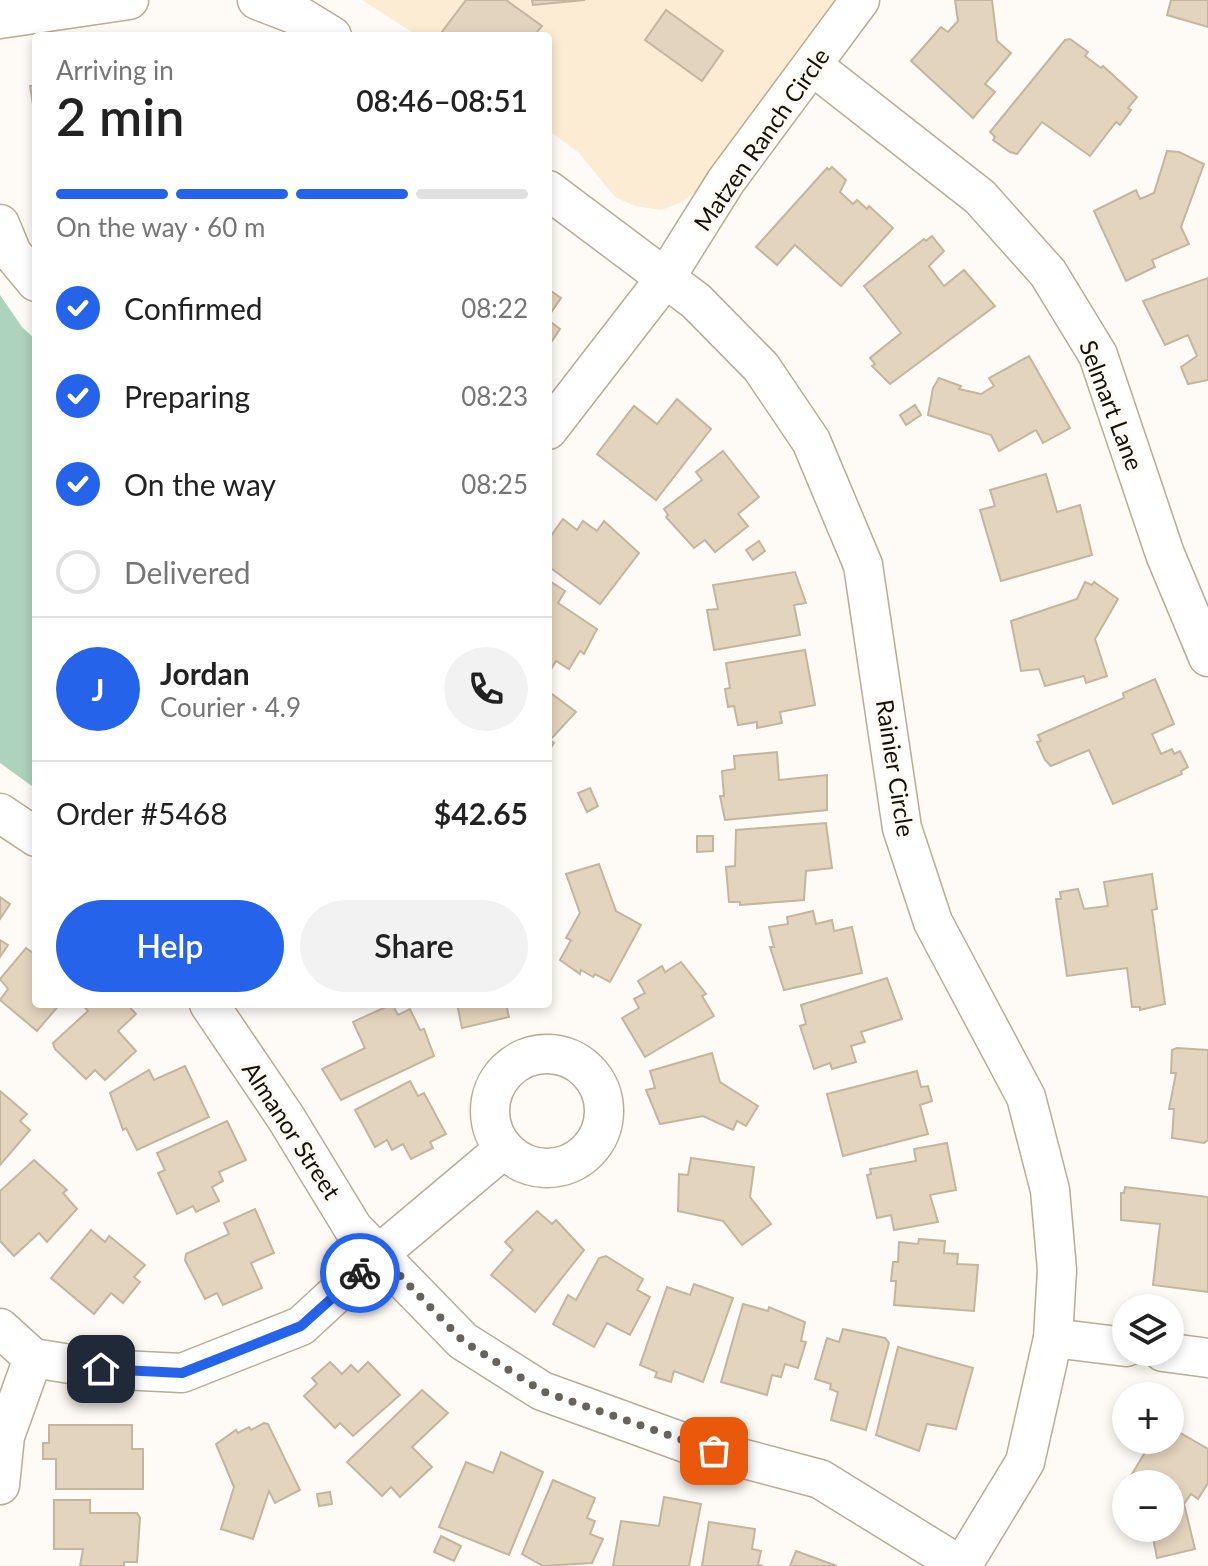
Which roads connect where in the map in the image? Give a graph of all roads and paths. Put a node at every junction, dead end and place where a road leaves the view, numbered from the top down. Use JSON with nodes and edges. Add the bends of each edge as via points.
{"nodes":[{"id":1,"x":129,"y":0,"type":"edge"},
{"id":2,"x":257,"y":0,"type":"edge"},
{"id":3,"x":860,"y":0,"type":"edge"},
{"id":4,"x":0,"y":19,"type":"edge"},
{"id":5,"x":325,"y":32,"type":"edge"},
{"id":6,"x":813,"y":66,"type":"junction"},
{"id":7,"x":552,"y":193,"type":"edge"},
{"id":8,"x":0,"y":224,"type":"edge"},
{"id":9,"x":32,"y":277,"type":"edge"},
{"id":10,"x":664,"y":280,"type":"junction"},
{"id":11,"x":552,"y":425,"type":"edge"},
{"id":12,"x":1208,"y":657,"type":"edge"},
{"id":13,"x":0,"y":813,"type":"edge"},
{"id":14,"x":32,"y":834,"type":"edge"},
{"id":15,"x":212,"y":1008,"type":"edge"},
{"id":16,"x":504,"y":1149,"type":"dead end"},
{"id":17,"x":379,"y":1254,"type":"junction"},
{"id":18,"x":0,"y":1328,"type":"edge"},
{"id":19,"x":1053,"y":1338,"type":"junction"},
{"id":20,"x":1112,"y":1345,"type":"edge"},
{"id":21,"x":1184,"y":1355,"type":"edge"},
{"id":22,"x":33,"y":1358,"type":"junction"},
{"id":23,"x":1208,"y":1358,"type":"edge"},
{"id":24,"x":0,"y":1485,"type":"edge"},
{"id":25,"x":961,"y":1566,"type":"edge"}],
"edges":[{"from":1,"to":4,"type":"street"},
{"from":2,"to":5,"type":"street"},
{"from":3,"to":6,"type":"street","name":"Matzen Ranch Circle"},
{"from":6,"to":10,"type":"street","name":"Matzen Ranch Circle","via":[[726,181]]},
{"from":6,"to":12,"type":"street","name":"Selmart Lane","via":[[980,197],[1048,273],[1098,355],[1165,554]]},
{"from":7,"to":10,"type":"street","name":"Rainier Circle"},
{"from":8,"to":9,"type":"street","via":[[12,253]]},
{"from":10,"to":11,"type":"street","name":"Matzen Ranch Circle"},
{"from":10,"to":19,"type":"street","name":"Rainier Circle","via":[[696,301],[761,367],[811,441],[863,565],[902,828],[933,922],[1026,1097],[1050,1190],[1057,1270]]},
{"from":13,"to":14,"type":"street"},
{"from":15,"to":17,"type":"street","name":"Almanor Street","via":[[353,1228]]},
{"from":16,"to":17,"type":"street"},
{"from":17,"to":22,"type":"street","via":[[301,1326],[182,1373],[101,1369]]},
{"from":17,"to":25,"type":"street","name":"Almanor Street","via":[[463,1341],[542,1391],[688,1444],[820,1479]]},
{"from":18,"to":22,"type":"street"},
{"from":19,"to":20,"type":"street"},
{"from":19,"to":25,"type":"street","name":"Rainier Circle","via":[[1025,1462]]},
{"from":21,"to":23,"type":"street"},
{"from":22,"to":24,"type":"street","via":[[5,1436]]}]}
